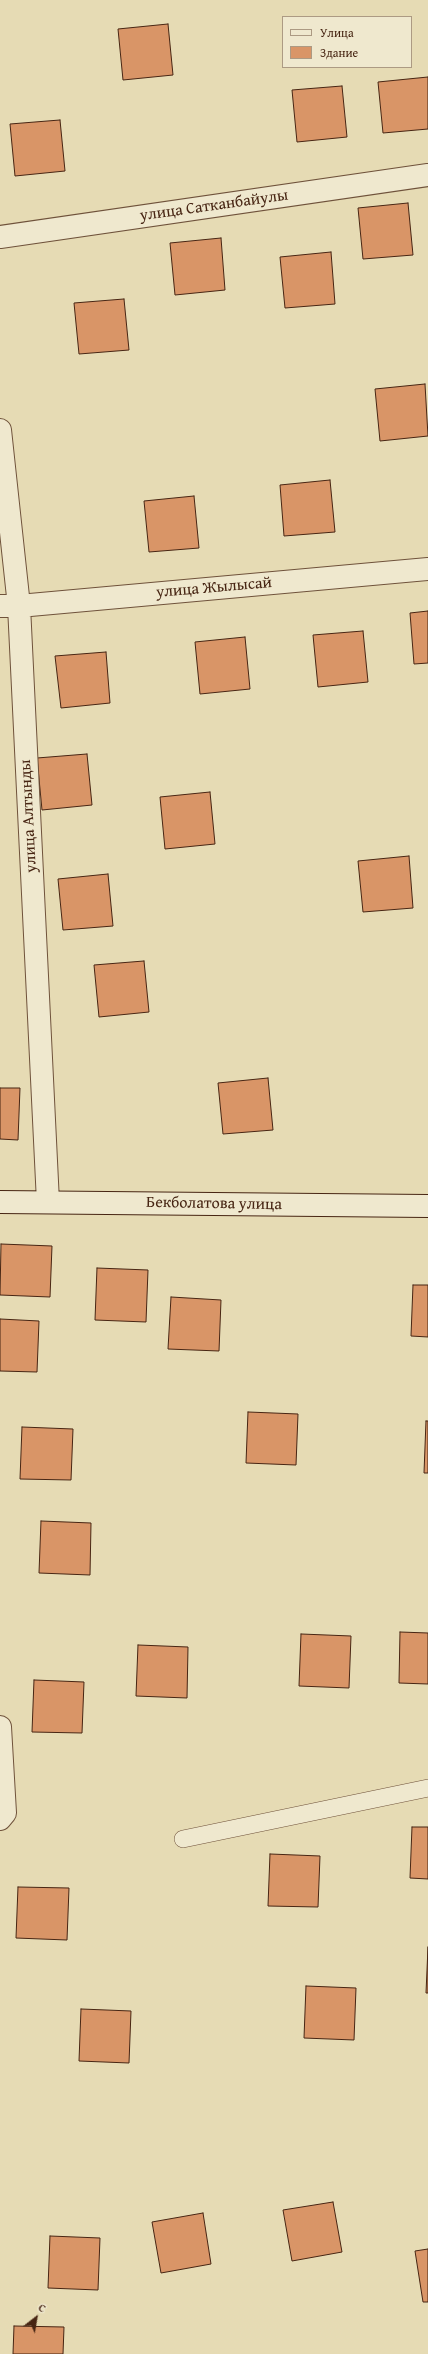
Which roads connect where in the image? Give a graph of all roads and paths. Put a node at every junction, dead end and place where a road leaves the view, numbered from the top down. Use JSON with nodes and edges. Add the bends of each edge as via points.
{"nodes":[{"id":1,"x":428,"y":175,"type":"edge"},
{"id":2,"x":0,"y":237,"type":"edge"},
{"id":3,"x":0,"y":430,"type":"edge"},
{"id":4,"x":428,"y":569,"type":"edge"},
{"id":5,"x":10,"y":606,"type":"edge"},
{"id":6,"x":0,"y":1202,"type":"edge"},
{"id":7,"x":48,"y":1202,"type":"junction"},
{"id":8,"x":428,"y":1206,"type":"edge"},
{"id":9,"x":0,"y":1727,"type":"edge"},
{"id":10,"x":428,"y":1788,"type":"edge"},
{"id":11,"x":0,"y":1819,"type":"edge"},
{"id":12,"x":183,"y":1840,"type":"dead end"}],
"edges":[{"from":1,"to":2,"type":"street","name":"улица Сатканбайулы"},
{"from":3,"to":5,"type":"street","name":"улица Алтынды"},
{"from":4,"to":5,"type":"street","name":"улица Жылысай"},
{"from":5,"to":7,"type":"street","name":"улица Алтынды"},
{"from":6,"to":7,"type":"street","name":"Бекболатова улица"},
{"from":7,"to":8,"type":"street","name":"Бекболатова улица"},
{"from":9,"to":11,"type":"street","via":[[5,1813]]},
{"from":10,"to":12,"type":"lane"}]}
